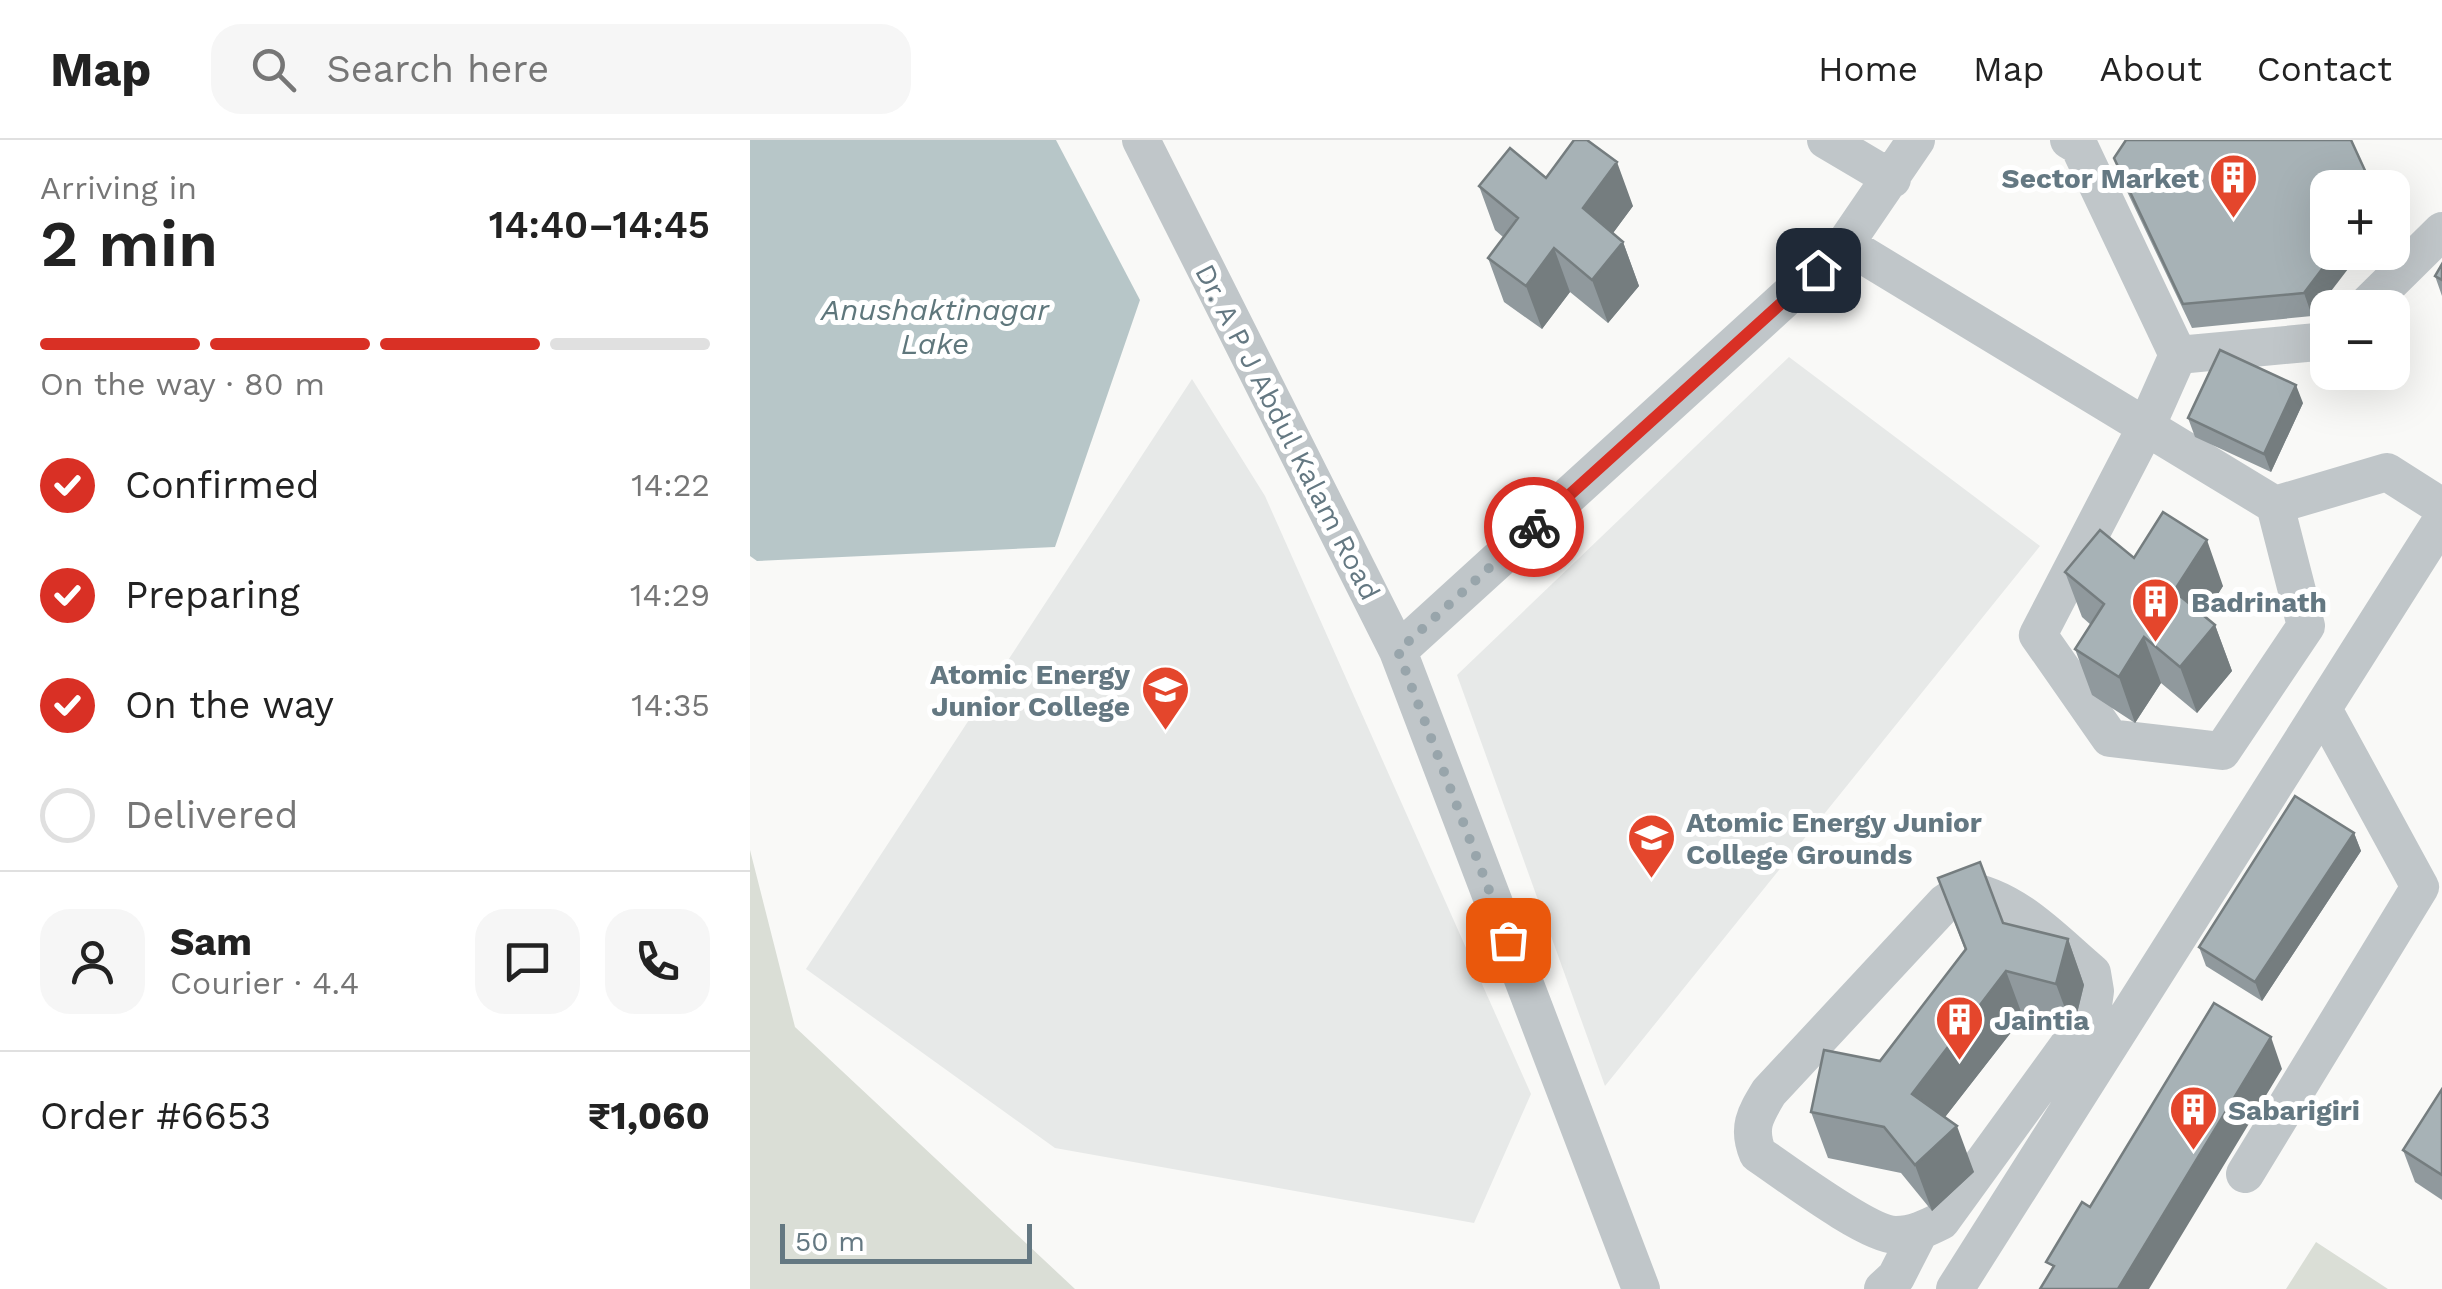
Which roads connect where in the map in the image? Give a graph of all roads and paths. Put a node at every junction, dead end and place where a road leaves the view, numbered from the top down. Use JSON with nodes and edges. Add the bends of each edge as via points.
{"nodes":[{"id":1,"x":1140,"y":140,"type":"edge"},
{"id":2,"x":1826,"y":140,"type":"edge"},
{"id":3,"x":1916,"y":140,"type":"edge"},
{"id":4,"x":2077,"y":142,"type":"edge"},
{"id":5,"x":1892,"y":178,"type":"junction"},
{"id":6,"x":2442,"y":232,"type":"edge"},
{"id":7,"x":1846,"y":244,"type":"junction"},
{"id":8,"x":2382,"y":290,"type":"edge"},
{"id":9,"x":2310,"y":343,"type":"edge"},
{"id":10,"x":2178,"y":356,"type":"junction"},
{"id":11,"x":2146,"y":426,"type":"junction"},
{"id":12,"x":2275,"y":505,"type":"junction"},
{"id":13,"x":2442,"y":507,"type":"edge"},
{"id":14,"x":2442,"y":520,"type":"edge"},
{"id":15,"x":1398,"y":651,"type":"junction"},
{"id":16,"x":2322,"y":709,"type":"junction"},
{"id":17,"x":2245,"y":1174,"type":"dead end"},
{"id":18,"x":1919,"y":1232,"type":"junction"},
{"id":19,"x":1641,"y":1289,"type":"edge"},
{"id":20,"x":1884,"y":1289,"type":"edge"},
{"id":21,"x":1955,"y":1289,"type":"edge"}],
"edges":[{"from":1,"to":15,"type":"street","name":"Dr. A P J Abdul Kalam Road"},
{"from":2,"to":5,"type":"street"},
{"from":3,"to":5,"type":"street"},
{"from":4,"to":10,"type":"street"},
{"from":5,"to":7,"type":"street"},
{"from":6,"to":8,"type":"street"},
{"from":7,"to":11,"type":"street"},
{"from":7,"to":15,"type":"street"},
{"from":9,"to":10,"type":"street"},
{"from":10,"to":11,"type":"street"},
{"from":11,"to":12,"type":"street"},
{"from":11,"to":12,"type":"street","via":[[2038,635],[2110,738],[2222,751],[2306,626]]},
{"from":12,"to":13,"type":"street","via":[[2387,472]]},
{"from":14,"to":16,"type":"street"},
{"from":15,"to":19,"type":"street","name":"Dr. A P J Abdul Kalam Road"},
{"from":16,"to":17,"type":"street","via":[[2420,888]]},
{"from":16,"to":21,"type":"street"},
{"from":18,"to":18,"type":"street","via":[[1942,1220],[2092,1013],[2092,973],[1986,893],[1964,890],[1945,903],[1769,1092],[1750,1137],[1758,1154],[1868,1226],[1892,1236]]},
{"from":18,"to":20,"type":"street"}]}
